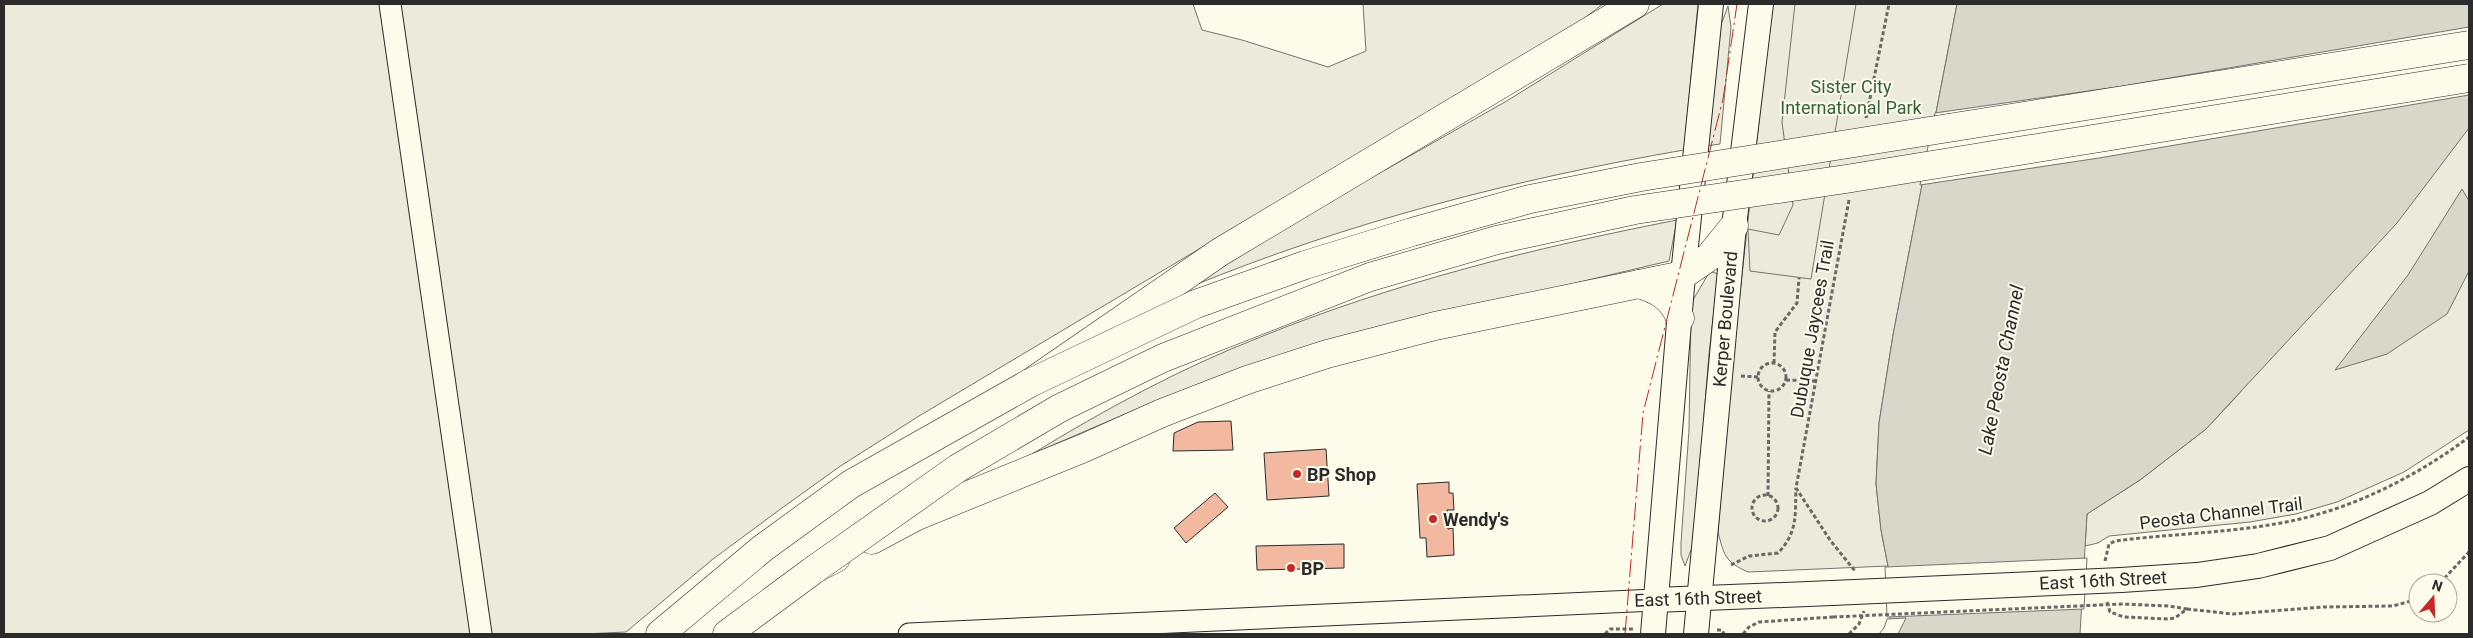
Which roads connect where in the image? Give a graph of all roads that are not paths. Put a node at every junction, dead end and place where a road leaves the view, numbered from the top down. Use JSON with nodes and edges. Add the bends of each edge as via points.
{"nodes":[{"id":1,"x":390,"y":4,"type":"edge"},
{"id":2,"x":1635,"y":4,"type":"edge"},
{"id":3,"x":1711,"y":4,"type":"edge"},
{"id":4,"x":1761,"y":4,"type":"edge"},
{"id":5,"x":2469,"y":45,"type":"edge"},
{"id":6,"x":2469,"y":78,"type":"edge"},
{"id":7,"x":1734,"y":226,"type":"junction"},
{"id":8,"x":1683,"y":275,"type":"junction"},
{"id":9,"x":1639,"y":284,"type":"junction"},
{"id":10,"x":1680,"y":318,"type":"junction"},
{"id":11,"x":1030,"y":383,"type":"junction"},
{"id":12,"x":2469,"y":479,"type":"edge"},
{"id":13,"x":815,"y":568,"type":"junction"},
{"id":14,"x":1699,"y":598,"type":"junction"},
{"id":15,"x":1655,"y":600,"type":"junction"},
{"id":16,"x":480,"y":634,"type":"edge"},
{"id":17,"x":660,"y":634,"type":"edge"},
{"id":18,"x":727,"y":634,"type":"edge"},
{"id":19,"x":909,"y":634,"type":"edge"},
{"id":20,"x":1653,"y":634,"type":"edge"},
{"id":21,"x":1696,"y":634,"type":"edge"}],
"edges":[{"from":1,"to":16,"type":"street"},
{"from":2,"to":11,"type":"highway","bridge":true,"via":[[1220,252]]},
{"from":3,"to":8,"type":"main road"},
{"from":4,"to":7,"type":"main road","name":"Kerper Boulevard"},
{"from":5,"to":11,"type":"highway","bridge":true,"via":[[1641,177],[1530,200],[1323,259],[1196,304]]},
{"from":6,"to":13,"type":"highway","bridge":true,"via":[[1635,210],[1470,248],[1370,277],[1163,358],[1060,408],[958,468]]},
{"from":7,"to":8,"type":"highway","via":[[1709,257]]},
{"from":7,"to":14,"type":"main road","name":"Kerper Boulevard"},
{"from":8,"to":9,"type":"highway"},
{"from":8,"to":10,"type":"main road"},
{"from":9,"to":10,"type":"highway","via":[[1664,295],[1674,304]]},
{"from":9,"to":13,"type":"highway","bridge":true,"via":[[1434,326],[1247,380],[918,516]]},
{"from":10,"to":15,"type":"main road"},
{"from":11,"to":17,"type":"highway","via":[[851,484],[763,548]]},
{"from":12,"to":14,"type":"main road","name":"East 16th Street","bridge":true,"via":[[2430,503],[2330,548],[2249,568],[2197,575],[2113,573],[1832,605]]},
{"from":13,"to":18,"type":"highway"},
{"from":14,"to":15,"type":"main road","name":"East 16th Street"},
{"from":14,"to":21,"type":"main road","name":"Kerper Boulevard"},
{"from":15,"to":19,"type":"street","name":"East 16th Street"},
{"from":15,"to":20,"type":"main road"}]}
